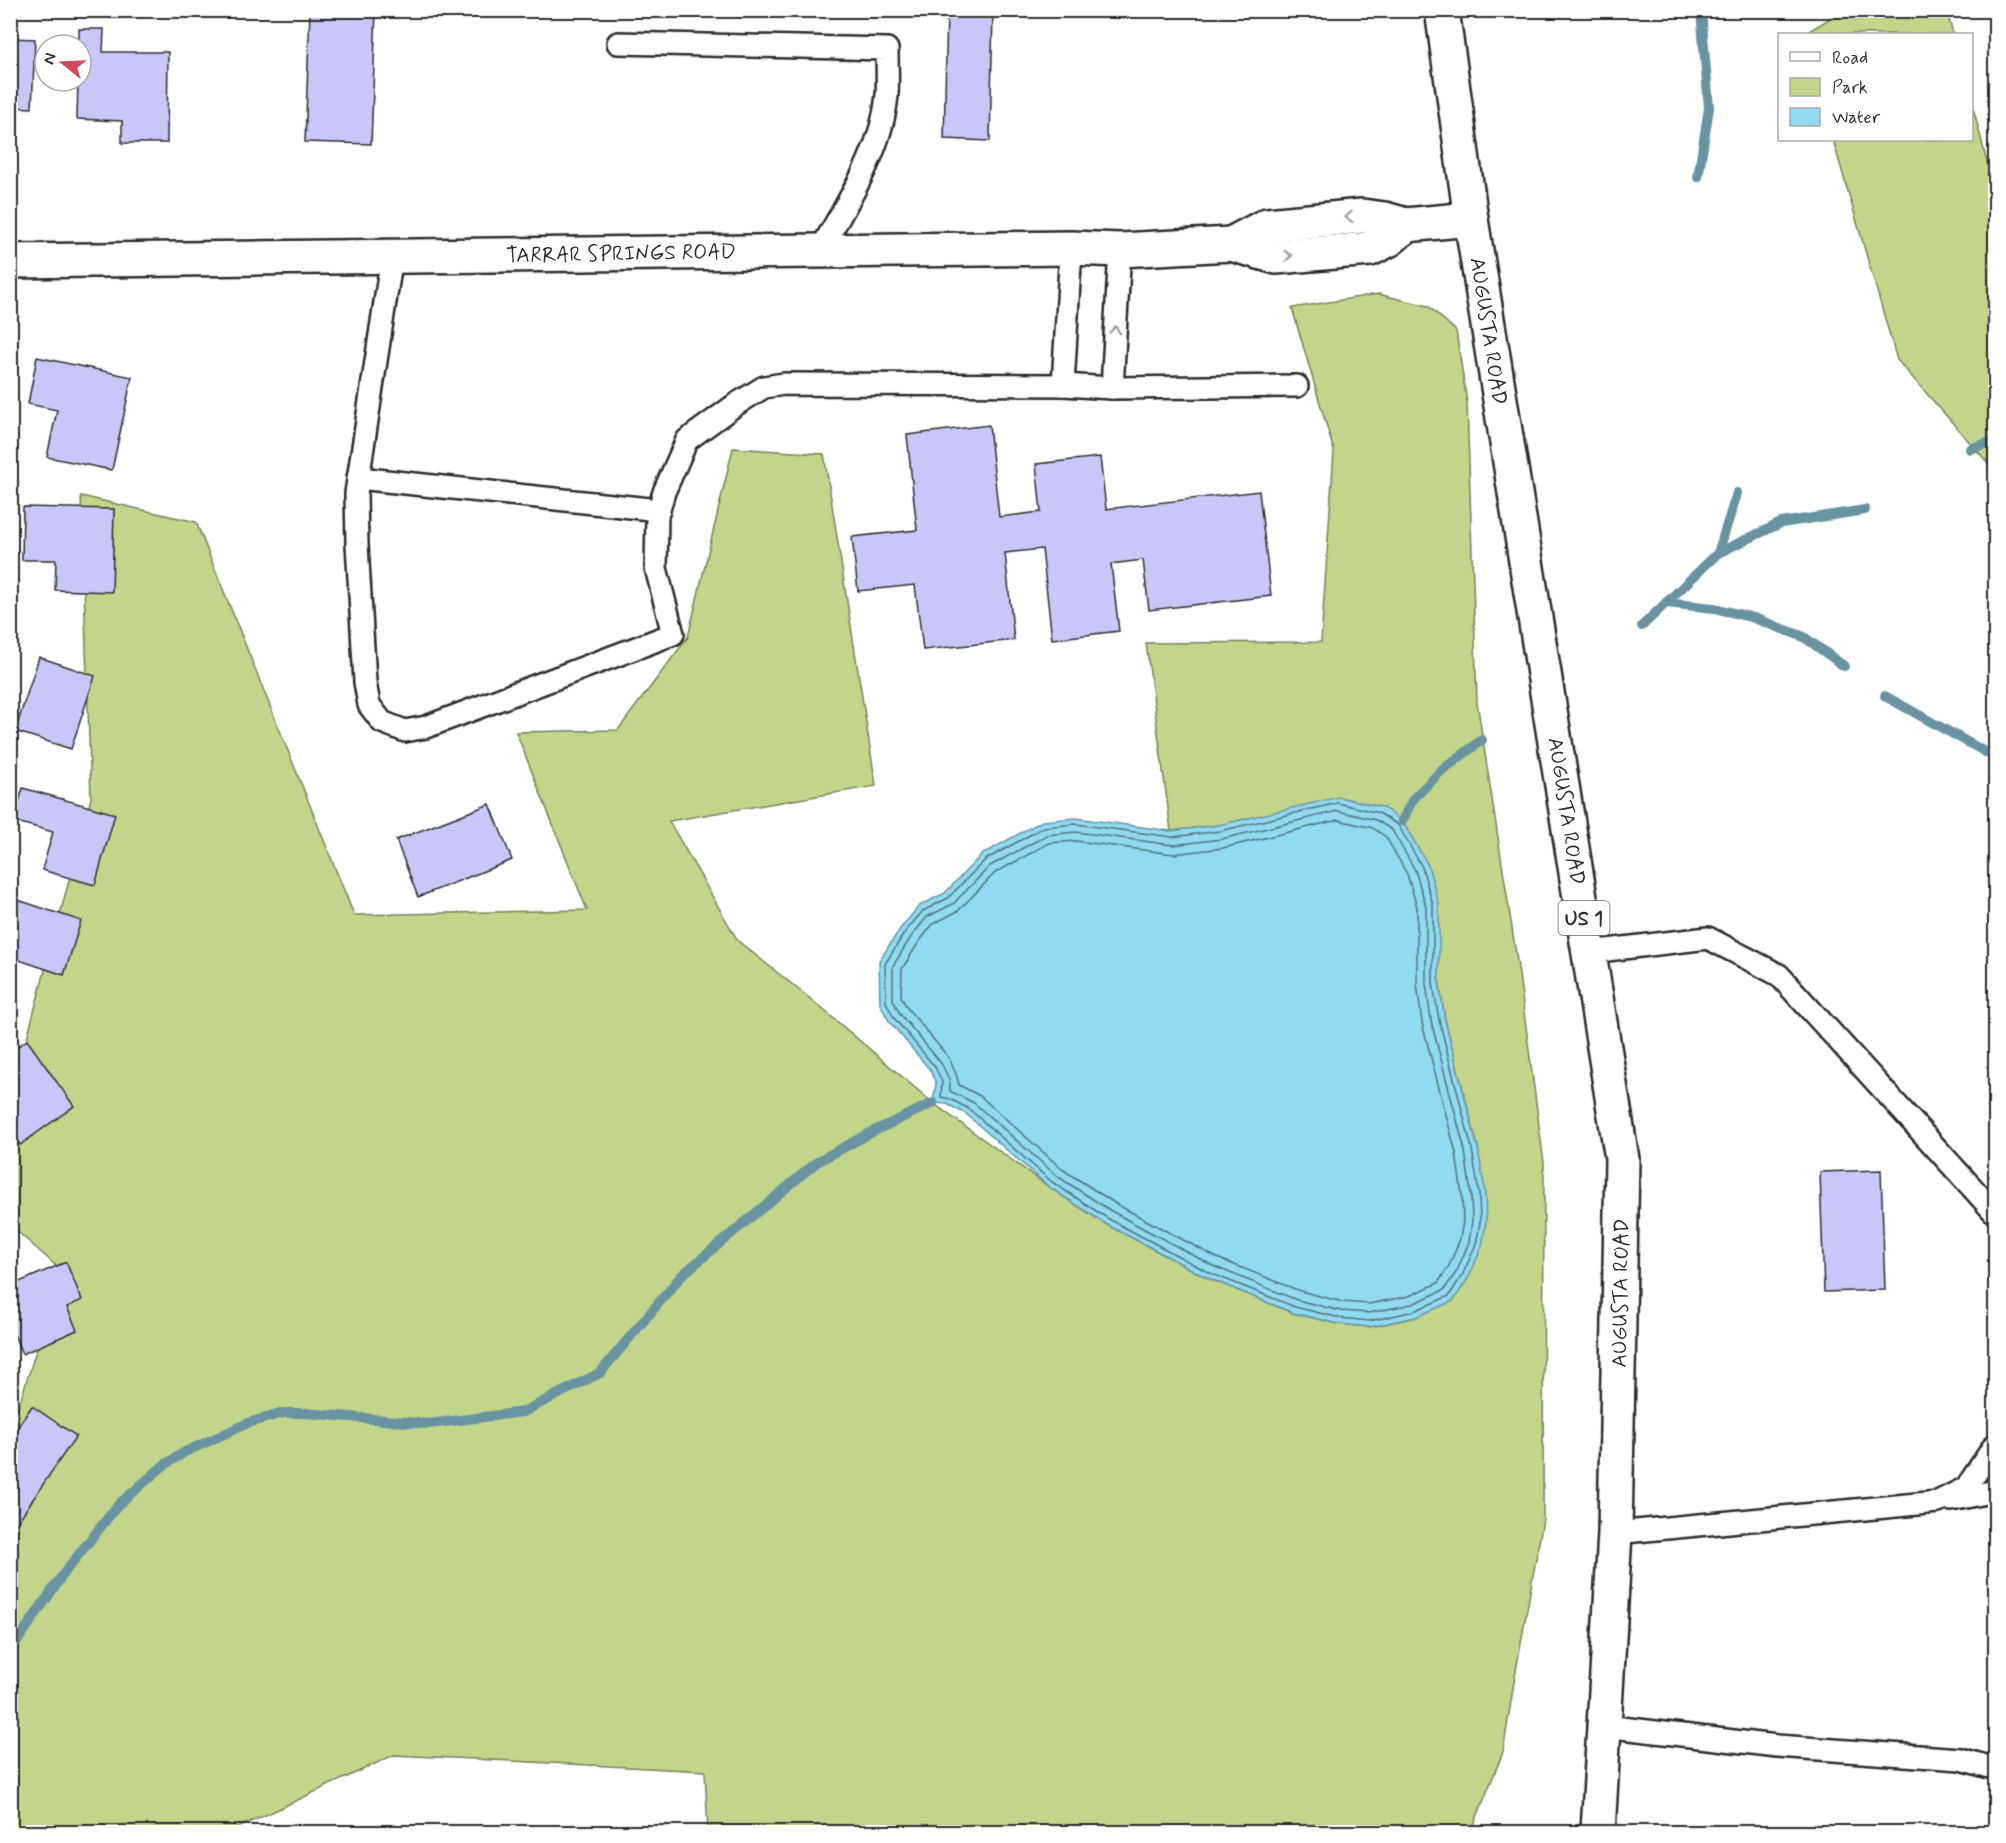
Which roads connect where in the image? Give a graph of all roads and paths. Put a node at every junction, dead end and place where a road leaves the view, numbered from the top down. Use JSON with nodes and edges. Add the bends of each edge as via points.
{"nodes":[{"id":1,"x":1442,"y":10,"type":"edge"},
{"id":2,"x":618,"y":43,"type":"dead end"},
{"id":3,"x":1471,"y":219,"type":"junction"},
{"id":4,"x":1071,"y":248,"type":"junction"},
{"id":5,"x":1120,"y":250,"type":"junction"},
{"id":6,"x":820,"y":251,"type":"junction"},
{"id":7,"x":392,"y":256,"type":"junction"},
{"id":8,"x":10,"y":261,"type":"edge"},
{"id":9,"x":1063,"y":385,"type":"junction"},
{"id":10,"x":1297,"y":386,"type":"dead end"},
{"id":11,"x":1112,"y":388,"type":"junction"},
{"id":12,"x":358,"y":478,"type":"junction"},
{"id":13,"x":658,"y":510,"type":"junction"},
{"id":14,"x":1590,"y":952,"type":"junction"},
{"id":15,"x":1995,"y":1214,"type":"edge"},
{"id":16,"x":1995,"y":1443,"type":"edge"},
{"id":17,"x":1995,"y":1491,"type":"edge"},
{"id":18,"x":1938,"y":1502,"type":"junction"},
{"id":19,"x":1615,"y":1533,"type":"junction"},
{"id":20,"x":1604,"y":1726,"type":"junction"},
{"id":21,"x":1995,"y":1769,"type":"edge"},
{"id":22,"x":1598,"y":1833,"type":"edge"}],
"edges":[{"from":1,"to":3,"type":"main road","name":"AUGUSTA ROAD","number":"US 1"},
{"from":2,"to":6,"type":"lane","via":[[887,49],[887,96],[879,135],[866,169]]},
{"from":3,"to":5,"type":"main road","name":"TARRAR SPRINGS ROAD","via":[[1406,225],[1370,249],[1276,257],[1231,244]]},
{"from":3,"to":14,"type":"main road","name":"AUGUSTA ROAD","number":"US 1"},
{"from":4,"to":5,"type":"main road","name":"TARRAR SPRINGS ROAD"},
{"from":4,"to":6,"type":"main road","name":"TARRAR SPRINGS ROAD"},
{"from":4,"to":9,"type":"lane"},
{"from":11,"to":5,"type":"lane","one_way":true},
{"from":6,"to":7,"type":"main road","name":"TARRAR SPRINGS ROAD"},
{"from":7,"to":8,"type":"main road","name":"TARRAR SPRINGS ROAD"},
{"from":7,"to":12,"type":"lane"},
{"from":9,"to":11,"type":"lane"},
{"from":9,"to":13,"type":"lane","via":[[764,387],[687,440]]},
{"from":10,"to":11,"type":"lane"},
{"from":12,"to":13,"type":"lane"},
{"from":12,"to":13,"type":"lane","via":[[357,544],[369,705],[382,722],[405,731],[426,727],[673,634],[656,568]]},
{"from":14,"to":15,"type":"lane","via":[[1708,938],[1779,975]]},
{"from":14,"to":19,"type":"main road","name":"AUGUSTA ROAD","number":"US 1","via":[[1622,1159]]},
{"from":16,"to":18,"type":"lane","via":[[1966,1488]]},
{"from":17,"to":18,"type":"lane"},
{"from":18,"to":19,"type":"lane"},
{"from":19,"to":20,"type":"main road","name":"AUGUSTA ROAD","number":"US 1"},
{"from":20,"to":21,"type":"lane","via":[[1777,1746],[1961,1759]]},
{"from":20,"to":22,"type":"main road","name":"AUGUSTA ROAD","number":"US 1"}]}
